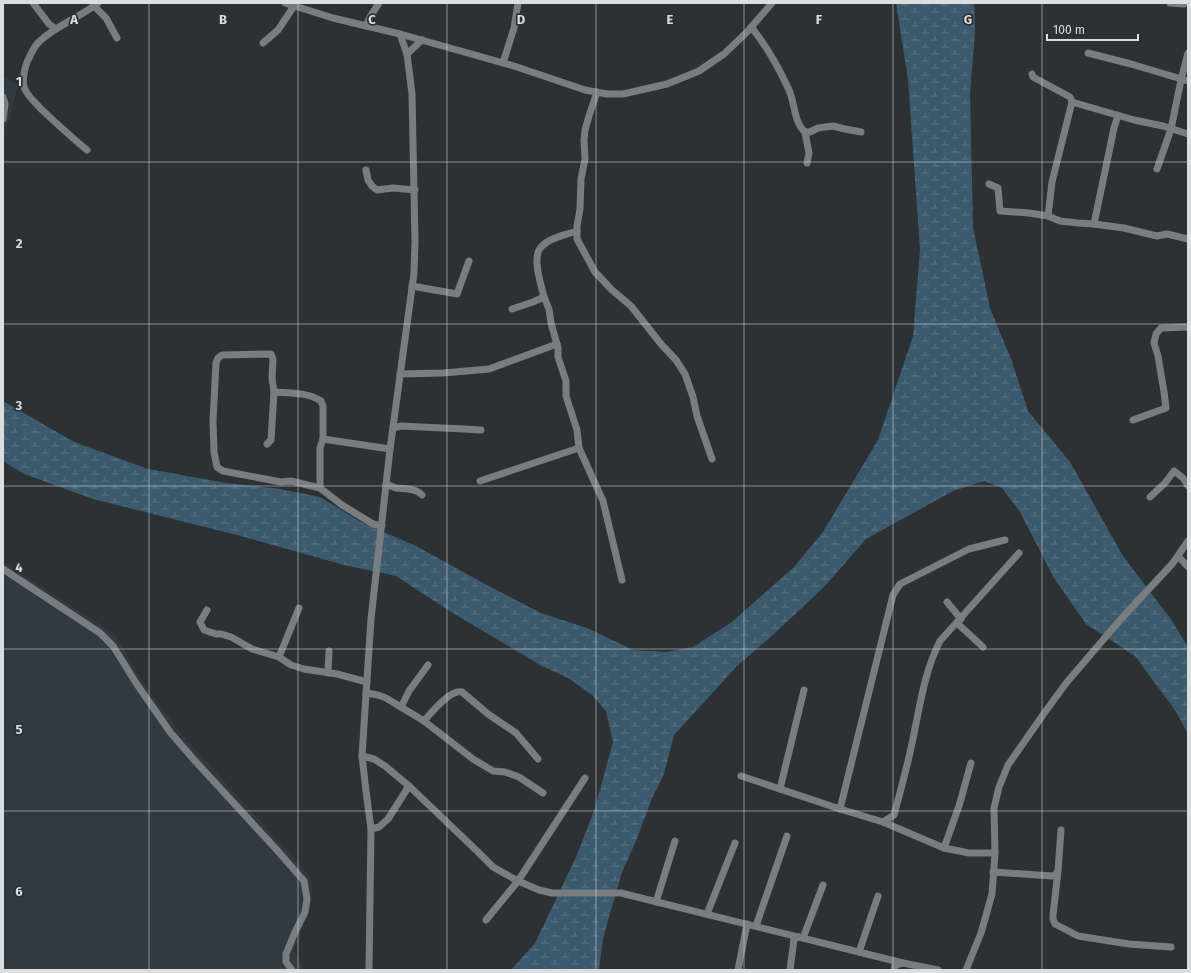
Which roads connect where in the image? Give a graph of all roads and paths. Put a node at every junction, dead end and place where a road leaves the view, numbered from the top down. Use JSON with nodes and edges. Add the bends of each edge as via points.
{"nodes":[{"id":1,"x":33,"y":3,"type":"edge"},
{"id":2,"x":285,"y":3,"type":"edge"},
{"id":3,"x":379,"y":3,"type":"edge"},
{"id":4,"x":518,"y":3,"type":"edge"},
{"id":5,"x":772,"y":3,"type":"edge"},
{"id":6,"x":1170,"y":3,"type":"edge"},
{"id":7,"x":96,"y":4,"type":"edge"},
{"id":8,"x":1186,"y":5,"type":"edge"},
{"id":9,"x":294,"y":6,"type":"junction"},
{"id":10,"x":366,"y":26,"type":"junction"},
{"id":11,"x":751,"y":27,"type":"junction"},
{"id":12,"x":56,"y":29,"type":"junction"},
{"id":13,"x":400,"y":34,"type":"junction"},
{"id":14,"x":117,"y":38,"type":"dead end"},
{"id":15,"x":422,"y":40,"type":"junction"},
{"id":16,"x":263,"y":43,"type":"dead end"},
{"id":17,"x":1088,"y":53,"type":"dead end"},
{"id":18,"x":1188,"y":53,"type":"edge"},
{"id":19,"x":407,"y":54,"type":"junction"},
{"id":20,"x":503,"y":63,"type":"junction"},
{"id":21,"x":1032,"y":74,"type":"dead end"},
{"id":22,"x":1184,"y":81,"type":"edge"},
{"id":23,"x":597,"y":92,"type":"junction"},
{"id":24,"x":3,"y":97,"type":"edge"},
{"id":25,"x":1072,"y":102,"type":"junction"},
{"id":26,"x":1118,"y":115,"type":"junction"},
{"id":27,"x":3,"y":119,"type":"edge"},
{"id":28,"x":1171,"y":128,"type":"junction"},
{"id":29,"x":806,"y":132,"type":"junction"},
{"id":30,"x":861,"y":132,"type":"dead end"},
{"id":31,"x":1188,"y":134,"type":"edge"},
{"id":32,"x":87,"y":150,"type":"dead end"},
{"id":33,"x":807,"y":163,"type":"dead end"},
{"id":34,"x":1157,"y":169,"type":"dead end"},
{"id":35,"x":366,"y":170,"type":"dead end"},
{"id":36,"x":989,"y":184,"type":"dead end"},
{"id":37,"x":414,"y":190,"type":"junction"},
{"id":38,"x":1048,"y":216,"type":"junction"},
{"id":39,"x":1094,"y":224,"type":"junction"},
{"id":40,"x":577,"y":232,"type":"junction"},
{"id":41,"x":1188,"y":239,"type":"edge"},
{"id":42,"x":469,"y":261,"type":"dead end"},
{"id":43,"x":412,"y":286,"type":"junction"},
{"id":44,"x":544,"y":297,"type":"junction"},
{"id":45,"x":512,"y":309,"type":"dead end"},
{"id":46,"x":1188,"y":327,"type":"edge"},
{"id":47,"x":557,"y":344,"type":"junction"},
{"id":48,"x":400,"y":374,"type":"junction"},
{"id":49,"x":274,"y":392,"type":"junction"},
{"id":50,"x":1133,"y":420,"type":"dead end"},
{"id":51,"x":393,"y":428,"type":"junction"},
{"id":52,"x":481,"y":430,"type":"dead end"},
{"id":53,"x":323,"y":439,"type":"junction"},
{"id":54,"x":267,"y":444,"type":"dead end"},
{"id":55,"x":579,"y":448,"type":"junction"},
{"id":56,"x":390,"y":449,"type":"junction"},
{"id":57,"x":712,"y":459,"type":"dead end"},
{"id":58,"x":480,"y":482,"type":"dead end"},
{"id":59,"x":386,"y":484,"type":"junction"},
{"id":60,"x":1188,"y":486,"type":"edge"},
{"id":61,"x":320,"y":488,"type":"junction"},
{"id":62,"x":422,"y":495,"type":"dead end"},
{"id":63,"x":1150,"y":497,"type":"dead end"},
{"id":64,"x":382,"y":526,"type":"junction"},
{"id":65,"x":1005,"y":540,"type":"dead end"},
{"id":66,"x":1188,"y":541,"type":"edge"},
{"id":67,"x":1019,"y":553,"type":"dead end"},
{"id":68,"x":1178,"y":556,"type":"junction"},
{"id":69,"x":1188,"y":567,"type":"edge"},
{"id":70,"x":3,"y":569,"type":"edge"},
{"id":71,"x":622,"y":580,"type":"dead end"},
{"id":72,"x":947,"y":602,"type":"dead end"},
{"id":73,"x":299,"y":608,"type":"dead end"},
{"id":74,"x":207,"y":610,"type":"dead end"},
{"id":75,"x":959,"y":621,"type":"junction"},
{"id":76,"x":983,"y":647,"type":"dead end"},
{"id":77,"x":329,"y":652,"type":"dead end"},
{"id":78,"x":279,"y":658,"type":"junction"},
{"id":79,"x":428,"y":665,"type":"dead end"},
{"id":80,"x":328,"y":673,"type":"junction"},
{"id":81,"x":367,"y":682,"type":"junction"},
{"id":82,"x":804,"y":690,"type":"dead end"},
{"id":83,"x":366,"y":693,"type":"junction"},
{"id":84,"x":401,"y":707,"type":"junction"},
{"id":85,"x":424,"y":721,"type":"junction"},
{"id":86,"x":362,"y":756,"type":"junction"},
{"id":87,"x":538,"y":759,"type":"dead end"},
{"id":88,"x":971,"y":764,"type":"dead end"},
{"id":89,"x":741,"y":776,"type":"dead end"},
{"id":90,"x":585,"y":778,"type":"dead end"},
{"id":91,"x":409,"y":786,"type":"junction"},
{"id":92,"x":780,"y":789,"type":"junction"},
{"id":93,"x":543,"y":792,"type":"dead end"},
{"id":94,"x":840,"y":810,"type":"junction"},
{"id":95,"x":883,"y":822,"type":"junction"},
{"id":96,"x":371,"y":828,"type":"junction"},
{"id":97,"x":1061,"y":830,"type":"dead end"},
{"id":98,"x":787,"y":836,"type":"dead end"},
{"id":99,"x":675,"y":841,"type":"dead end"},
{"id":100,"x":735,"y":844,"type":"dead end"},
{"id":101,"x":944,"y":848,"type":"junction"},
{"id":102,"x":995,"y":853,"type":"junction"},
{"id":103,"x":1058,"y":871,"type":"junction"},
{"id":104,"x":993,"y":872,"type":"junction"},
{"id":105,"x":518,"y":881,"type":"junction"},
{"id":106,"x":823,"y":885,"type":"dead end"},
{"id":107,"x":878,"y":896,"type":"dead end"},
{"id":108,"x":656,"y":902,"type":"junction"},
{"id":109,"x":707,"y":914,"type":"junction"},
{"id":110,"x":486,"y":920,"type":"dead end"},
{"id":111,"x":747,"y":924,"type":"junction"},
{"id":112,"x":756,"y":926,"type":"junction"},
{"id":113,"x":801,"y":937,"type":"junction"},
{"id":114,"x":1171,"y":946,"type":"dead end"},
{"id":115,"x":859,"y":952,"type":"junction"},
{"id":116,"x":903,"y":963,"type":"junction"},
{"id":117,"x":292,"y":970,"type":"edge"},
{"id":118,"x":369,"y":970,"type":"edge"},
{"id":119,"x":738,"y":970,"type":"edge"},
{"id":120,"x":790,"y":970,"type":"edge"},
{"id":121,"x":894,"y":970,"type":"edge"},
{"id":122,"x":938,"y":970,"type":"edge"},
{"id":123,"x":966,"y":970,"type":"edge"}],
"edges":[{"from":1,"to":12,"type":"street"},
{"from":2,"to":9,"type":"street"},
{"from":3,"to":10,"type":"street"},
{"from":4,"to":20,"type":"street","via":[[514,28]]},
{"from":5,"to":11,"type":"street"},
{"from":6,"to":8,"type":"street"},
{"from":7,"to":12,"type":"street"},
{"from":7,"to":14,"type":"street"},
{"from":9,"to":10,"type":"street"},
{"from":9,"to":16,"type":"street","via":[[278,30]]},
{"from":10,"to":13,"type":"street"},
{"from":11,"to":23,"type":"street","via":[[724,54],[698,71],[668,84],[623,94]]},
{"from":11,"to":29,"type":"street","via":[[778,68],[790,91],[799,125]]},
{"from":12,"to":32,"type":"street","via":[[35,46],[26,63],[24,86],[27,95],[62,130]]},
{"from":13,"to":15,"type":"street"},
{"from":13,"to":19,"type":"street"},
{"from":15,"to":19,"type":"street"},
{"from":15,"to":20,"type":"street"},
{"from":17,"to":22,"type":"street"},
{"from":18,"to":22,"type":"street"},
{"from":19,"to":37,"type":"street","via":[[412,94]]},
{"from":20,"to":23,"type":"street"},
{"from":21,"to":25,"type":"street","via":[[1033,77],[1070,97]]},
{"from":22,"to":28,"type":"street"},
{"from":23,"to":40,"type":"street","via":[[585,130],[585,159]]},
{"from":24,"to":27,"type":"street","via":[[6,104]]},
{"from":25,"to":26,"type":"street"},
{"from":25,"to":38,"type":"street","via":[[1052,182]]},
{"from":26,"to":28,"type":"street"},
{"from":26,"to":39,"type":"street"},
{"from":28,"to":31,"type":"street"},
{"from":28,"to":34,"type":"street"},
{"from":29,"to":30,"type":"street","via":[[833,126]]},
{"from":29,"to":33,"type":"street","via":[[809,153]]},
{"from":35,"to":37,"type":"street","via":[[368,180],[377,190]]},
{"from":36,"to":38,"type":"street","via":[[998,188],[1000,211]]},
{"from":37,"to":43,"type":"street","via":[[415,241]]},
{"from":38,"to":39,"type":"street"},
{"from":39,"to":41,"type":"street"},
{"from":40,"to":44,"type":"street","via":[[554,238],[538,252],[537,268]]},
{"from":40,"to":57,"type":"street","via":[[577,239],[595,272],[631,306],[685,374]]},
{"from":42,"to":43,"type":"street","via":[[457,294]]},
{"from":43,"to":48,"type":"street"},
{"from":44,"to":45,"type":"street"},
{"from":44,"to":47,"type":"street"},
{"from":46,"to":50,"type":"street","via":[[1161,328],[1156,334],[1154,343],[1166,408]]},
{"from":47,"to":48,"type":"street","via":[[489,369]]},
{"from":47,"to":55,"type":"street"},
{"from":48,"to":51,"type":"street"},
{"from":49,"to":53,"type":"street","via":[[302,394],[321,401]]},
{"from":49,"to":54,"type":"street","via":[[271,440]]},
{"from":49,"to":61,"type":"street","via":[[271,354],[222,355],[218,358],[213,421],[217,467],[223,471]]},
{"from":51,"to":52,"type":"street","via":[[401,426]]},
{"from":51,"to":56,"type":"street"},
{"from":53,"to":56,"type":"street"},
{"from":53,"to":61,"type":"street","via":[[320,448]]},
{"from":55,"to":58,"type":"street"},
{"from":55,"to":71,"type":"street","via":[[603,501]]},
{"from":56,"to":59,"type":"street"},
{"from":59,"to":62,"type":"street","via":[[414,490]]},
{"from":59,"to":64,"type":"street"},
{"from":60,"to":63,"type":"street","via":[[1174,471]]},
{"from":61,"to":64,"type":"street","via":[[373,524]]},
{"from":64,"to":81,"type":"street","via":[[371,619]]},
{"from":65,"to":94,"type":"street","via":[[969,549],[900,584],[896,589]]},
{"from":66,"to":68,"type":"street"},
{"from":67,"to":75,"type":"street"},
{"from":68,"to":69,"type":"street"},
{"from":68,"to":102,"type":"street","via":[[1067,682],[1008,765],[994,808]]},
{"from":70,"to":117,"type":"street","via":[[100,633],[113,646],[170,732],[304,881],[307,899],[305,912],[286,954],[286,962]]},
{"from":72,"to":75,"type":"street"},
{"from":73,"to":78,"type":"street"},
{"from":74,"to":78,"type":"street","via":[[200,622],[204,630],[221,634],[252,649]]},
{"from":75,"to":76,"type":"street"},
{"from":75,"to":95,"type":"street","via":[[936,649],[922,691],[894,815]]},
{"from":77,"to":80,"type":"street"},
{"from":78,"to":80,"type":"street","via":[[304,669]]},
{"from":79,"to":84,"type":"street"},
{"from":80,"to":81,"type":"street"},
{"from":81,"to":83,"type":"street"},
{"from":82,"to":92,"type":"street"},
{"from":83,"to":84,"type":"street","via":[[378,695]]},
{"from":83,"to":86,"type":"street"},
{"from":84,"to":85,"type":"street"},
{"from":85,"to":87,"type":"street","via":[[450,694],[462,692],[516,733]]},
{"from":85,"to":93,"type":"street","via":[[493,772],[506,772],[519,777]]},
{"from":86,"to":91,"type":"street","via":[[379,762]]},
{"from":86,"to":96,"type":"street"},
{"from":88,"to":101,"type":"street"},
{"from":89,"to":92,"type":"street"},
{"from":90,"to":105,"type":"street"},
{"from":91,"to":96,"type":"street","via":[[388,819],[379,827]]},
{"from":91,"to":105,"type":"street","via":[[493,867]]},
{"from":92,"to":94,"type":"street"},
{"from":94,"to":95,"type":"street"},
{"from":95,"to":101,"type":"street"},
{"from":96,"to":118,"type":"street"},
{"from":97,"to":103,"type":"street"},
{"from":98,"to":112,"type":"street"},
{"from":99,"to":108,"type":"street"},
{"from":100,"to":109,"type":"street"},
{"from":101,"to":102,"type":"street","via":[[969,853]]},
{"from":102,"to":104,"type":"street"},
{"from":103,"to":104,"type":"street","via":[[1052,876]]},
{"from":103,"to":114,"type":"street","via":[[1053,915],[1055,924],[1078,936],[1129,944]]},
{"from":104,"to":123,"type":"street","via":[[992,894],[981,933]]},
{"from":105,"to":108,"type":"street","via":[[552,893],[621,893]]},
{"from":105,"to":110,"type":"street"},
{"from":106,"to":113,"type":"street"},
{"from":107,"to":115,"type":"street"},
{"from":108,"to":109,"type":"street"},
{"from":109,"to":111,"type":"street"},
{"from":111,"to":112,"type":"street"},
{"from":111,"to":119,"type":"street"},
{"from":112,"to":113,"type":"street"},
{"from":113,"to":115,"type":"street"},
{"from":113,"to":120,"type":"street","via":[[794,939]]},
{"from":115,"to":116,"type":"street"},
{"from":116,"to":121,"type":"street","via":[[895,965]]},
{"from":116,"to":122,"type":"street"}]}
